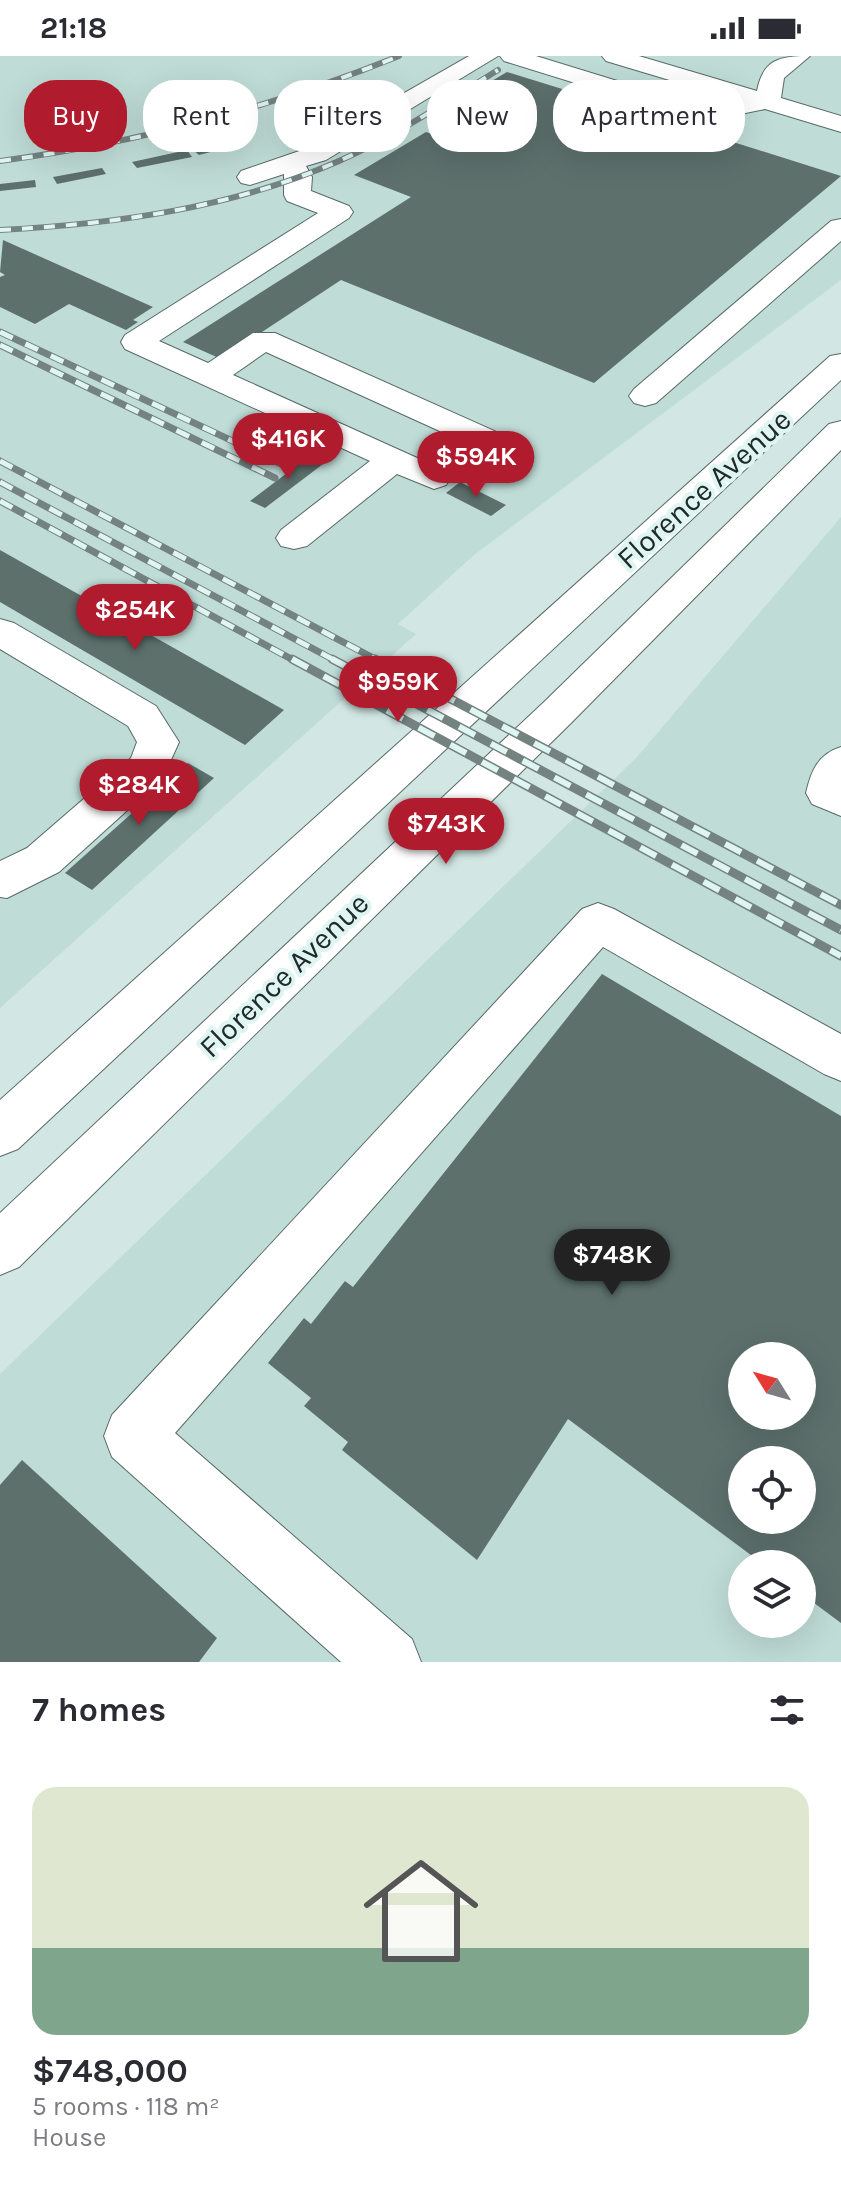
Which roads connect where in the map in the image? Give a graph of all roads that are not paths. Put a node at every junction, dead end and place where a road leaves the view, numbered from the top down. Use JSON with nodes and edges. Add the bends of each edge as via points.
{"nodes":[{"id":1,"x":486,"y":56,"type":"edge"},
{"id":2,"x":512,"y":56,"type":"edge"},
{"id":3,"x":614,"y":56,"type":"edge"},
{"id":4,"x":798,"y":56,"type":"edge"},
{"id":5,"x":768,"y":101,"type":"junction"},
{"id":6,"x":841,"y":124,"type":"edge"},
{"id":7,"x":291,"y":163,"type":"junction"},
{"id":8,"x":250,"y":177,"type":"dead end"},
{"id":9,"x":841,"y":227,"type":"edge"},
{"id":10,"x":841,"y":363,"type":"edge"},
{"id":11,"x":210,"y":376,"type":"junction"},
{"id":12,"x":645,"y":396,"type":"dead end"},
{"id":13,"x":841,"y":431,"type":"edge"},
{"id":14,"x":500,"y":446,"type":"dead end"},
{"id":15,"x":393,"y":460,"type":"junction"},
{"id":16,"x":434,"y":478,"type":"dead end"},
{"id":17,"x":294,"y":538,"type":"dead end"},
{"id":18,"x":0,"y":632,"type":"edge"},
{"id":19,"x":841,"y":762,"type":"edge"},
{"id":20,"x":841,"y":800,"type":"edge"},
{"id":21,"x":2,"y":885,"type":"edge"},
{"id":22,"x":841,"y":1059,"type":"edge"},
{"id":23,"x":0,"y":1133,"type":"edge"},
{"id":24,"x":0,"y":1249,"type":"edge"},
{"id":25,"x":389,"y":1662,"type":"edge"}],
"edges":[{"from":1,"to":7,"type":"main road","via":[[317,154]]},
{"from":2,"to":5,"type":"main road","via":[[701,115]]},
{"from":3,"to":5,"type":"main road"},
{"from":4,"to":5,"type":"main road","via":[[772,75]]},
{"from":5,"to":6,"type":"main road"},
{"from":7,"to":8,"type":"main road"},
{"from":7,"to":11,"type":"main road","via":[[299,177],[297,195],[339,212],[136,342]]},
{"from":9,"to":12,"type":"main road"},
{"from":10,"to":23,"type":"main road","name":"Florence Avenue"},
{"from":11,"to":14,"type":"main road","via":[[264,340]]},
{"from":11,"to":15,"type":"main road"},
{"from":13,"to":24,"type":"main road","name":"Florence Avenue","via":[[557,713]]},
{"from":15,"to":16,"type":"main road"},
{"from":15,"to":17,"type":"main road"},
{"from":18,"to":21,"type":"main road","via":[[142,716],[158,742],[148,767],[43,860]]},
{"from":19,"to":20,"type":"main road","via":[[827,793]]},
{"from":22,"to":25,"type":"main road","via":[[598,922],[133,1436]]}]}
